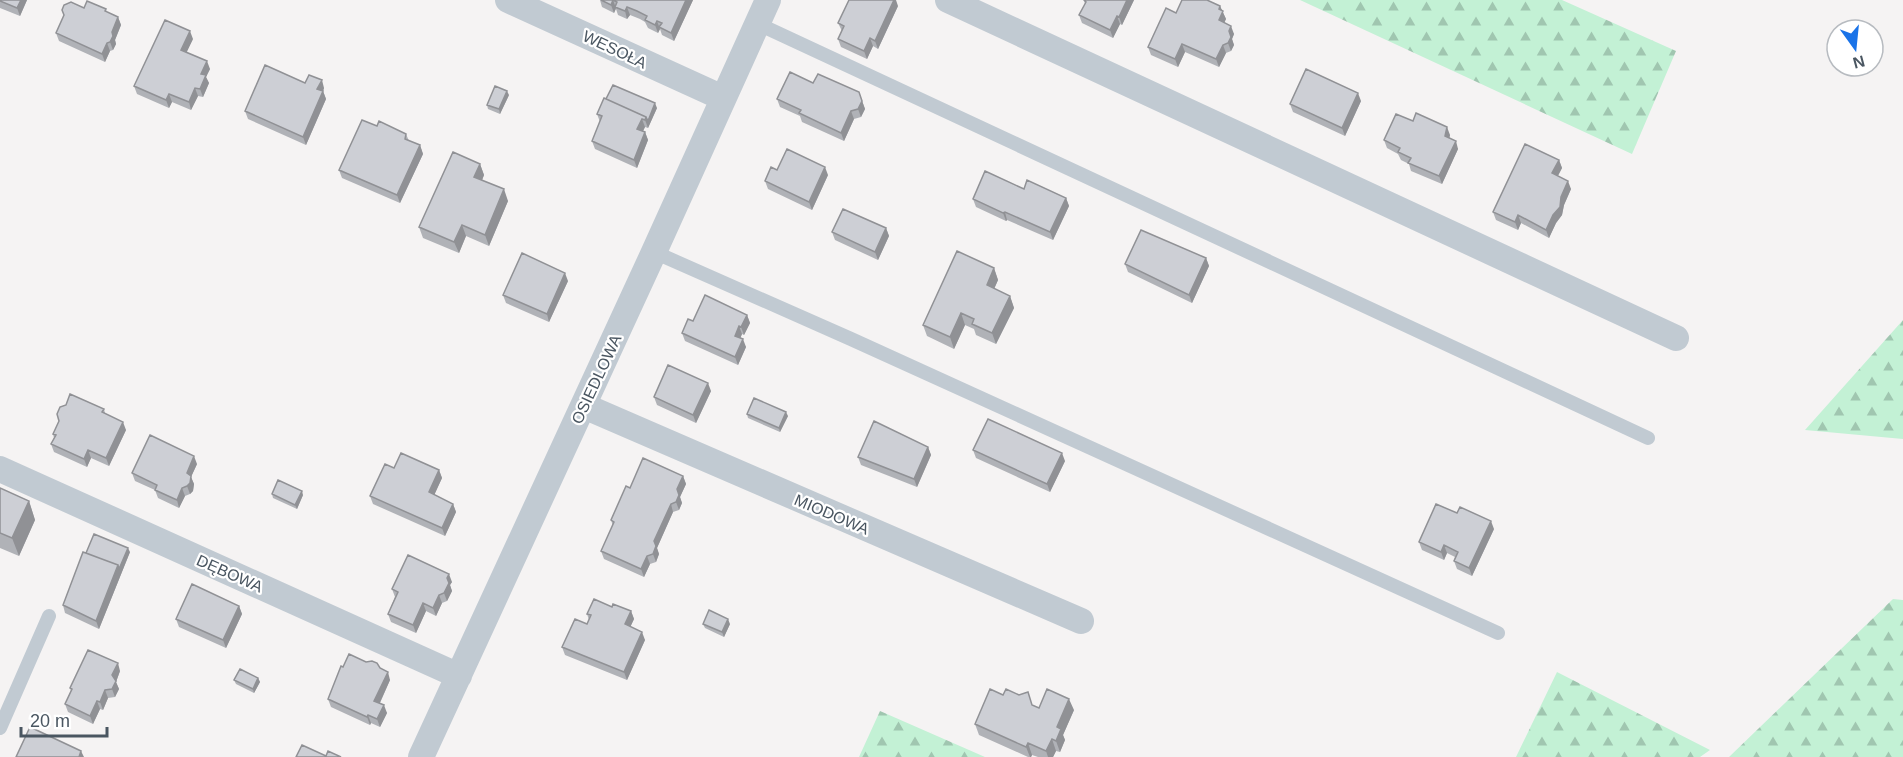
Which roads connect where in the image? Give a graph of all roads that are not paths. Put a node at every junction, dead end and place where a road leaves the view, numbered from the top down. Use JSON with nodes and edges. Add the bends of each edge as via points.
{"nodes":[{"id":1,"x":508,"y":0,"type":"edge"},
{"id":2,"x":768,"y":0,"type":"edge"},
{"id":3,"x":948,"y":0,"type":"edge"},
{"id":4,"x":756,"y":23,"type":"junction"},
{"id":5,"x":723,"y":98,"type":"junction"},
{"id":6,"x":654,"y":252,"type":"junction"},
{"id":7,"x":1676,"y":338,"type":"dead end"},
{"id":8,"x":584,"y":406,"type":"junction"},
{"id":9,"x":1648,"y":438,"type":"dead end"},
{"id":10,"x":0,"y":469,"type":"edge"},
{"id":11,"x":49,"y":616,"type":"dead end"},
{"id":12,"x":1081,"y":621,"type":"dead end"},
{"id":13,"x":1498,"y":633,"type":"dead end"},
{"id":14,"x":459,"y":676,"type":"junction"},
{"id":15,"x":0,"y":728,"type":"edge"},
{"id":16,"x":421,"y":757,"type":"edge"}],
"edges":[{"from":1,"to":5,"type":"street","name":"WESOŁA"},
{"from":2,"to":4,"type":"street","name":"OSIEDLOWA"},
{"from":3,"to":7,"type":"street"},
{"from":4,"to":5,"type":"street","name":"OSIEDLOWA"},
{"from":4,"to":9,"type":"lane"},
{"from":5,"to":6,"type":"street","name":"OSIEDLOWA"},
{"from":6,"to":8,"type":"street","name":"OSIEDLOWA"},
{"from":6,"to":13,"type":"lane"},
{"from":8,"to":12,"type":"street","name":"MIODOWA"},
{"from":8,"to":14,"type":"street","name":"OSIEDLOWA"},
{"from":10,"to":14,"type":"street","name":"DĘBOWA"},
{"from":11,"to":15,"type":"lane"},
{"from":14,"to":16,"type":"street","name":"OSIEDLOWA"}]}
